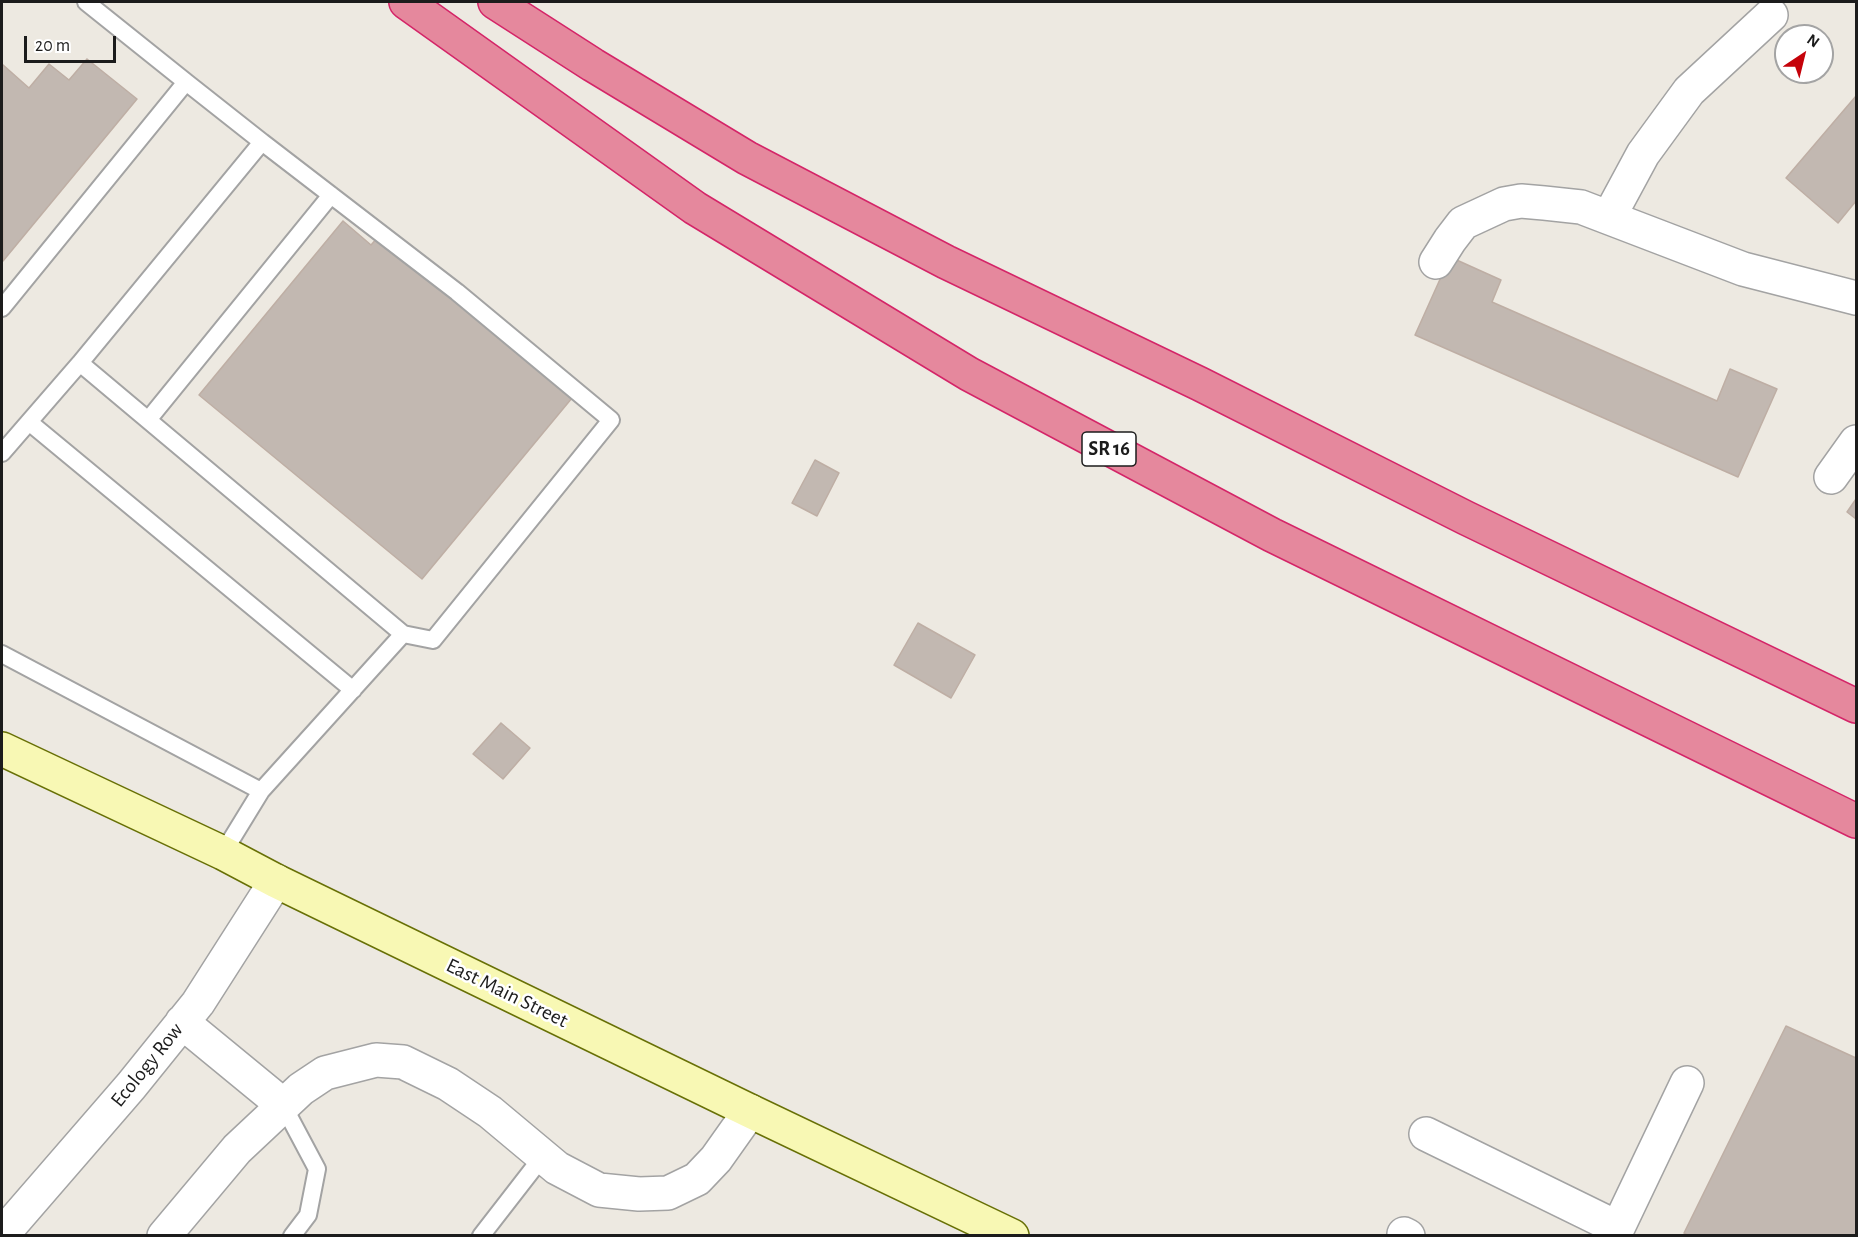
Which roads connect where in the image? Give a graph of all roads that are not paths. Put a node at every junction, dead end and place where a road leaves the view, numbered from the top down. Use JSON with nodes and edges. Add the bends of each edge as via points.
{"nodes":[{"id":1,"x":86,"y":2,"type":"edge"},
{"id":2,"x":406,"y":2,"type":"edge"},
{"id":3,"x":495,"y":2,"type":"edge"},
{"id":4,"x":1772,"y":15,"type":"dead end"},
{"id":5,"x":186,"y":82,"type":"junction"},
{"id":6,"x":262,"y":142,"type":"junction"},
{"id":7,"x":331,"y":195,"type":"junction"},
{"id":8,"x":1609,"y":218,"type":"junction"},
{"id":9,"x":1436,"y":262,"type":"dead end"},
{"id":10,"x":1856,"y":296,"type":"edge"},
{"id":11,"x":2,"y":308,"type":"edge"},
{"id":12,"x":80,"y":363,"type":"junction"},
{"id":13,"x":148,"y":420,"type":"junction"},
{"id":14,"x":29,"y":422,"type":"junction"},
{"id":15,"x":1857,"y":442,"type":"edge"},
{"id":16,"x":2,"y":453,"type":"edge"},
{"id":17,"x":1831,"y":477,"type":"dead end"},
{"id":18,"x":403,"y":634,"type":"junction"},
{"id":19,"x":2,"y":654,"type":"edge"},
{"id":20,"x":353,"y":690,"type":"junction"},
{"id":21,"x":1857,"y":706,"type":"edge"},
{"id":22,"x":2,"y":749,"type":"edge"},
{"id":23,"x":261,"y":791,"type":"junction"},
{"id":24,"x":1857,"y":821,"type":"edge"},
{"id":25,"x":223,"y":853,"type":"junction"},
{"id":26,"x":276,"y":881,"type":"junction"},
{"id":27,"x":182,"y":1022,"type":"junction"},
{"id":28,"x":1687,"y":1083,"type":"dead end"},
{"id":29,"x":283,"y":1105,"type":"junction"},
{"id":30,"x":750,"y":1111,"type":"junction"},
{"id":31,"x":1426,"y":1134,"type":"dead end"},
{"id":32,"x":543,"y":1156,"type":"junction"},
{"id":33,"x":1616,"y":1232,"type":"edge"},
{"id":34,"x":2,"y":1235,"type":"edge"},
{"id":35,"x":164,"y":1236,"type":"edge"},
{"id":36,"x":292,"y":1236,"type":"edge"},
{"id":37,"x":481,"y":1236,"type":"edge"},
{"id":38,"x":1012,"y":1236,"type":"edge"}],
"edges":[{"from":1,"to":5,"type":"lane"},
{"from":2,"to":24,"type":"highway","number":"SR 16","via":[[695,208],[969,374],[1272,535]]},
{"from":3,"to":21,"type":"highway","via":[[747,158],[946,262]]},
{"from":4,"to":8,"type":"street","via":[[1689,91],[1643,154]]},
{"from":5,"to":6,"type":"lane"},
{"from":5,"to":11,"type":"lane"},
{"from":6,"to":7,"type":"lane"},
{"from":6,"to":12,"type":"lane"},
{"from":7,"to":13,"type":"lane"},
{"from":7,"to":18,"type":"lane","via":[[457,292],[611,420],[433,640]]},
{"from":8,"to":9,"type":"street","via":[[1581,207],[1521,201],[1504,204],[1463,224]]},
{"from":8,"to":10,"type":"street","via":[[1743,269]]},
{"from":12,"to":13,"type":"lane"},
{"from":12,"to":14,"type":"lane"},
{"from":13,"to":18,"type":"lane"},
{"from":14,"to":16,"type":"lane"},
{"from":14,"to":20,"type":"lane"},
{"from":15,"to":17,"type":"street"},
{"from":18,"to":20,"type":"lane"},
{"from":19,"to":23,"type":"lane"},
{"from":20,"to":23,"type":"lane"},
{"from":22,"to":25,"type":"main road","name":"East Main Street"},
{"from":23,"to":25,"type":"lane"},
{"from":25,"to":26,"type":"main road","name":"East Main Street"},
{"from":26,"to":27,"type":"street","name":"Ecology Row","via":[[205,993]]},
{"from":26,"to":30,"type":"main road","name":"East Main Street"},
{"from":27,"to":29,"type":"street"},
{"from":27,"to":34,"type":"street","name":"Ecology Row"},
{"from":28,"to":33,"type":"street"},
{"from":29,"to":32,"type":"street","via":[[325,1073],[376,1060],[403,1062],[448,1084]]},
{"from":29,"to":35,"type":"street","via":[[237,1149]]},
{"from":29,"to":36,"type":"lane","via":[[317,1169],[308,1215]]},
{"from":30,"to":32,"type":"street","via":[[697,1179],[668,1193],[599,1190]]},
{"from":30,"to":38,"type":"main road","name":"East Main Street"},
{"from":31,"to":33,"type":"street"},
{"from":32,"to":37,"type":"lane"}]}
